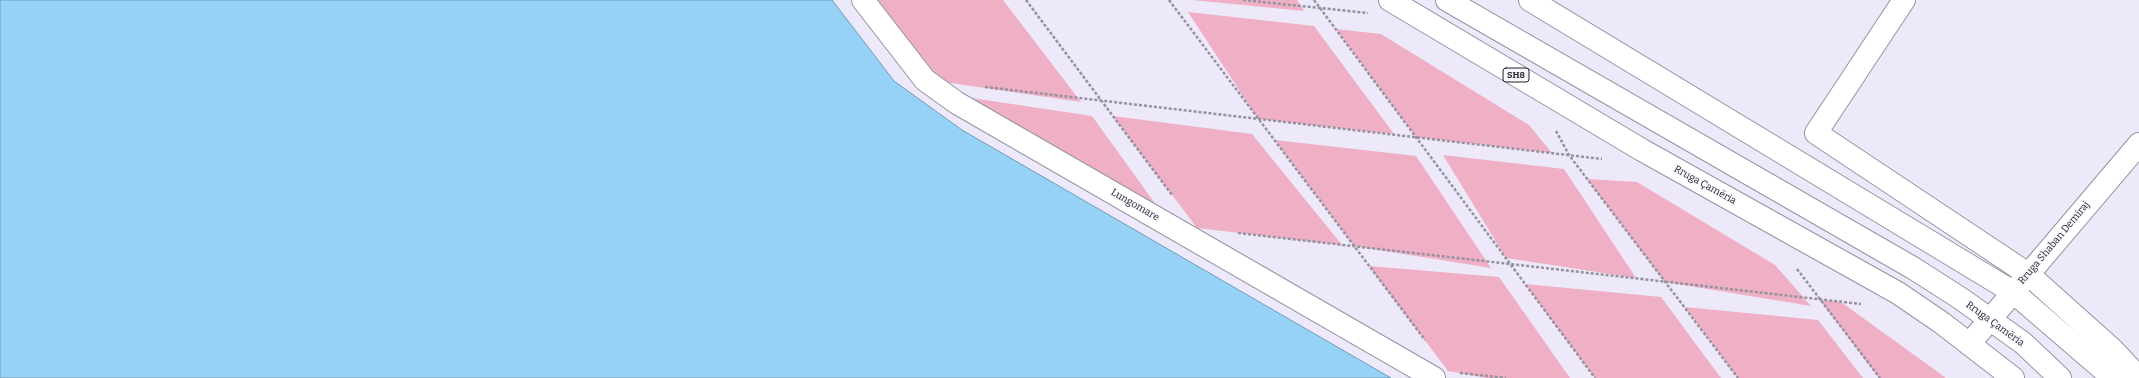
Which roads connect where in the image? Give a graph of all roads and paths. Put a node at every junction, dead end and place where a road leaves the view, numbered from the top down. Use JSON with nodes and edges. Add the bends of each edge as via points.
{"nodes":[{"id":1,"x":863,"y":0,"type":"edge"},
{"id":2,"x":1026,"y":0,"type":"edge"},
{"id":3,"x":1169,"y":0,"type":"edge"},
{"id":4,"x":1243,"y":0,"type":"edge"},
{"id":5,"x":1314,"y":0,"type":"edge"},
{"id":6,"x":1447,"y":0,"type":"edge"},
{"id":7,"x":1530,"y":0,"type":"edge"},
{"id":8,"x":1904,"y":0,"type":"edge"},
{"id":9,"x":1383,"y":7,"type":"edge"},
{"id":10,"x":1320,"y":9,"type":"junction"},
{"id":11,"x":984,"y":87,"type":"dead end"},
{"id":12,"x":1101,"y":100,"type":"junction"},
{"id":13,"x":1258,"y":118,"type":"junction"},
{"id":14,"x":1555,"y":129,"type":"dead end"},
{"id":15,"x":1416,"y":137,"type":"junction"},
{"id":16,"x":2139,"y":144,"type":"edge"},
{"id":17,"x":1569,"y":155,"type":"junction"},
{"id":18,"x":1608,"y":159,"type":"dead end"},
{"id":19,"x":1174,"y":197,"type":"dead end"},
{"id":20,"x":1235,"y":233,"type":"dead end"},
{"id":21,"x":1354,"y":246,"type":"junction"},
{"id":22,"x":1510,"y":264,"type":"junction"},
{"id":23,"x":1794,"y":265,"type":"dead end"},
{"id":24,"x":2028,"y":274,"type":"junction"},
{"id":25,"x":1665,"y":282,"type":"junction"},
{"id":26,"x":2013,"y":292,"type":"junction"},
{"id":27,"x":1820,"y":300,"type":"junction"},
{"id":28,"x":1863,"y":304,"type":"dead end"},
{"id":29,"x":1990,"y":319,"type":"junction"},
{"id":30,"x":1970,"y":343,"type":"junction"},
{"id":31,"x":1429,"y":346,"type":"dead end"},
{"id":32,"x":1455,"y":372,"type":"dead end"},
{"id":33,"x":1434,"y":378,"type":"edge"},
{"id":34,"x":1506,"y":378,"type":"edge"},
{"id":35,"x":1595,"y":378,"type":"edge"},
{"id":36,"x":1738,"y":378,"type":"edge"},
{"id":37,"x":1880,"y":378,"type":"edge"},
{"id":38,"x":2013,"y":378,"type":"edge"},
{"id":39,"x":2060,"y":378,"type":"edge"},
{"id":40,"x":2113,"y":378,"type":"edge"},
{"id":41,"x":2138,"y":378,"type":"edge"}],
"edges":[{"from":1,"to":33,"type":"street","name":"Lungomare","via":[[925,80],[957,103]]},
{"from":2,"to":12,"type":"path"},
{"from":3,"to":13,"type":"path"},
{"from":4,"to":10,"type":"path"},
{"from":5,"to":10,"type":"path"},
{"from":6,"to":29,"type":"street","name":"Rruga Çamëria","via":[[1906,264]]},
{"from":7,"to":26,"type":"street"},
{"from":8,"to":24,"type":"street","via":[[1816,133]]},
{"from":9,"to":10,"type":"path"},
{"from":9,"to":30,"type":"street","name":"Rruga Çamëria","number":"SH8","via":[[1898,293]]},
{"from":10,"to":15,"type":"path"},
{"from":11,"to":12,"type":"path"},
{"from":12,"to":13,"type":"path"},
{"from":12,"to":19,"type":"path"},
{"from":13,"to":15,"type":"path"},
{"from":13,"to":21,"type":"path"},
{"from":14,"to":17,"type":"path"},
{"from":15,"to":17,"type":"path"},
{"from":15,"to":22,"type":"path"},
{"from":16,"to":24,"type":"street","name":"Rruga Shaban Demiraj"},
{"from":17,"to":18,"type":"path"},
{"from":17,"to":25,"type":"path"},
{"from":20,"to":21,"type":"path"},
{"from":21,"to":22,"type":"path"},
{"from":21,"to":31,"type":"path"},
{"from":22,"to":25,"type":"path"},
{"from":22,"to":35,"type":"path"},
{"from":23,"to":27,"type":"path"},
{"from":24,"to":26,"type":"street","name":"Rruga Shaban Demiraj"},
{"from":24,"to":41,"type":"street","via":[[2113,350]]},
{"from":25,"to":27,"type":"path"},
{"from":25,"to":36,"type":"path"},
{"from":26,"to":29,"type":"street","name":"Rruga Shaban Demiraj"},
{"from":26,"to":40,"type":"street"},
{"from":27,"to":28,"type":"path"},
{"from":27,"to":37,"type":"path"},
{"from":29,"to":30,"type":"street","name":"Rruga Shaban Demiraj"},
{"from":29,"to":39,"type":"street","name":"Rruga Çamëria","via":[[2023,343]]},
{"from":30,"to":38,"type":"street","name":"Rruga Çamëria"},
{"from":32,"to":34,"type":"path"}]}
